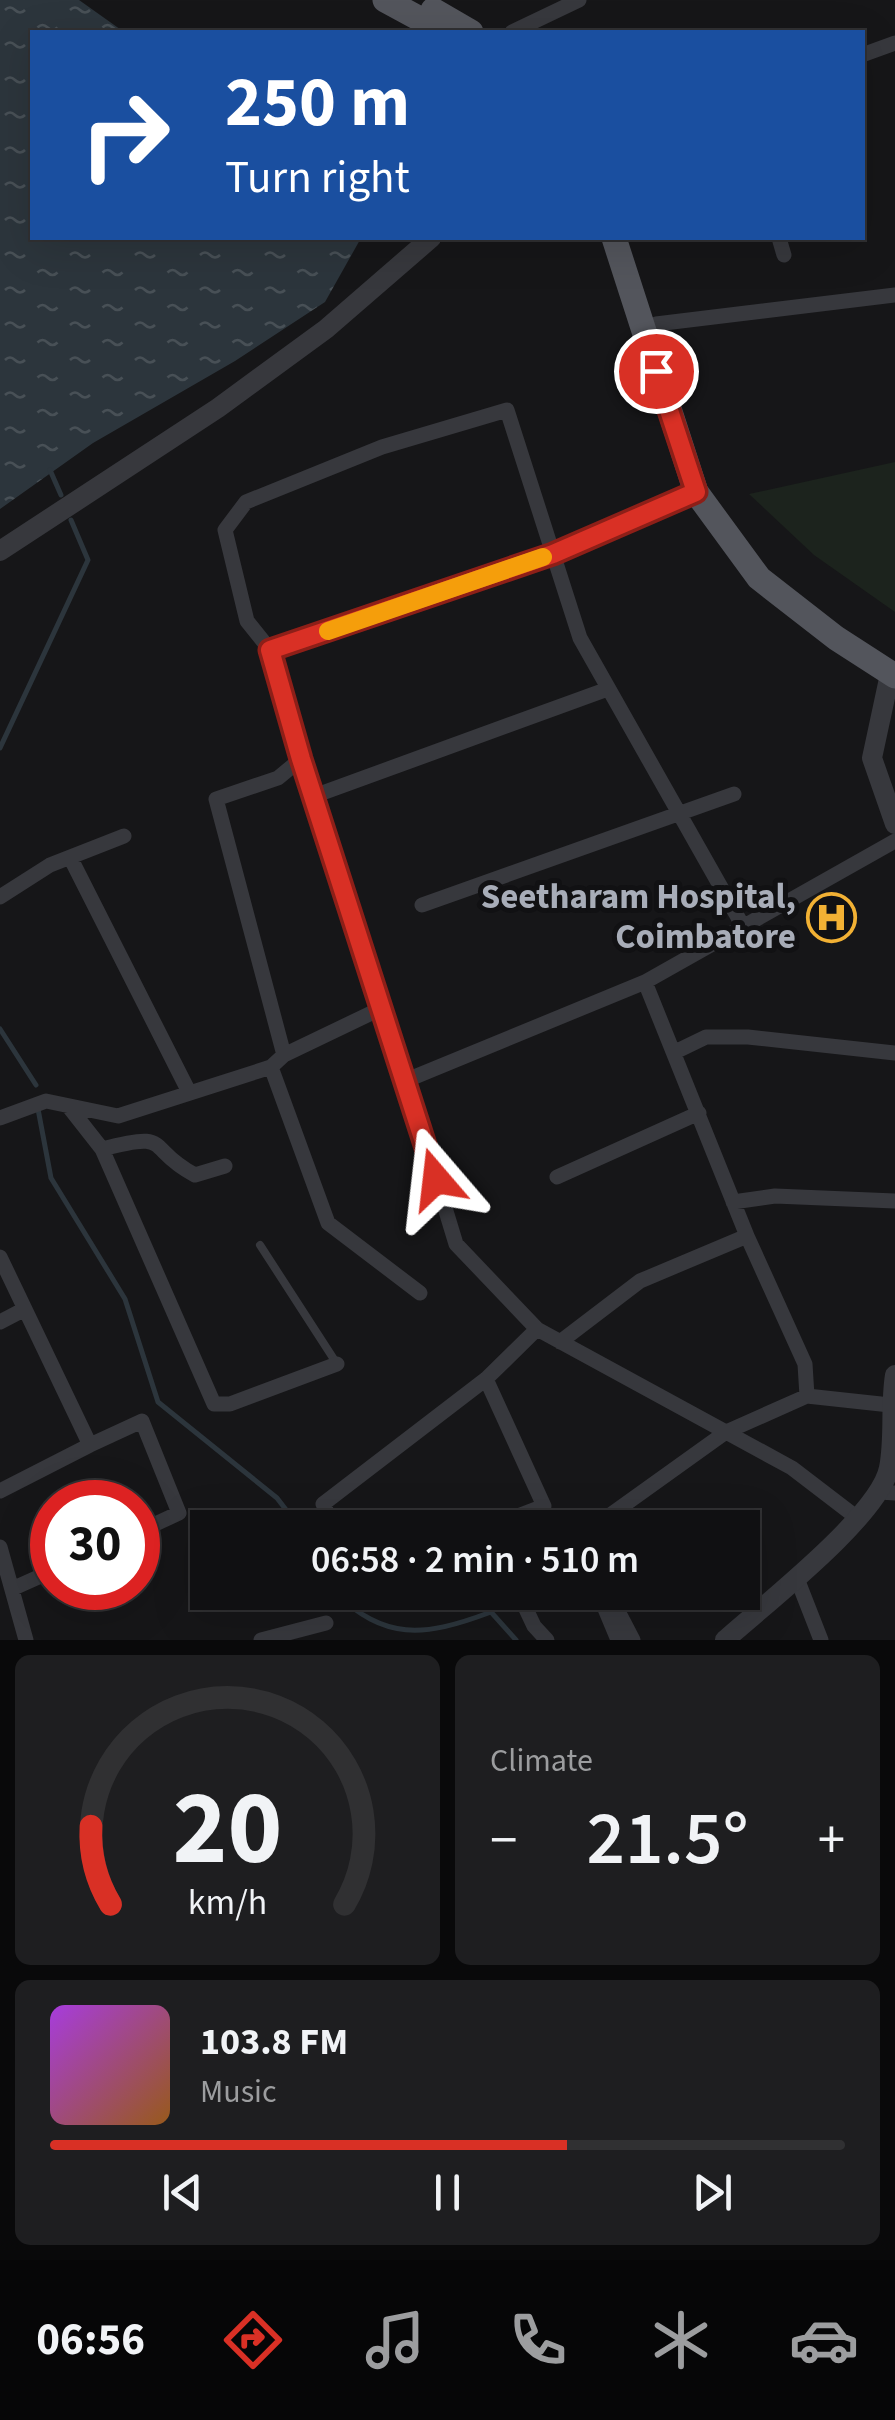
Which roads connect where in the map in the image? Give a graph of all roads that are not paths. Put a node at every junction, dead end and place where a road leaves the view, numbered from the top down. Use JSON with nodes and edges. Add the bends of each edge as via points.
{"nodes":[{"id":1,"x":385,"y":0,"type":"edge"},
{"id":2,"x":416,"y":0,"type":"edge"},
{"id":3,"x":579,"y":0,"type":"edge"},
{"id":4,"x":440,"y":30,"type":"edge"},
{"id":5,"x":468,"y":30,"type":"edge"},
{"id":6,"x":516,"y":30,"type":"edge"},
{"id":7,"x":895,"y":43,"type":"edge"},
{"id":8,"x":865,"y":54,"type":"edge"},
{"id":9,"x":430,"y":240,"type":"edge"},
{"id":10,"x":615,"y":240,"type":"edge"},
{"id":11,"x":630,"y":240,"type":"edge"},
{"id":12,"x":780,"y":240,"type":"edge"},
{"id":13,"x":784,"y":255,"type":"dead end"},
{"id":14,"x":895,"y":296,"type":"edge"},
{"id":15,"x":656,"y":324,"type":"junction"},
{"id":16,"x":696,"y":492,"type":"junction"},
{"id":17,"x":0,"y":552,"type":"edge"},
{"id":18,"x":553,"y":554,"type":"junction"},
{"id":19,"x":270,"y":650,"type":"junction"},
{"id":20,"x":893,"y":669,"type":"edge"},
{"id":21,"x":605,"y":690,"type":"junction"},
{"id":22,"x":301,"y":759,"type":"junction"},
{"id":23,"x":734,"y":794,"type":"dead end"},
{"id":24,"x":314,"y":796,"type":"junction"},
{"id":25,"x":676,"y":813,"type":"junction"},
{"id":26,"x":895,"y":824,"type":"edge"},
{"id":27,"x":124,"y":836,"type":"dead end"},
{"id":28,"x":895,"y":842,"type":"edge"},
{"id":29,"x":71,"y":859,"type":"junction"},
{"id":30,"x":0,"y":897,"type":"edge"},
{"id":31,"x":422,"y":904,"type":"dead end"},
{"id":32,"x":744,"y":928,"type":"junction"},
{"id":33,"x":644,"y":982,"type":"junction"},
{"id":34,"x":384,"y":1007,"type":"junction"},
{"id":35,"x":675,"y":1052,"type":"junction"},
{"id":36,"x":284,"y":1054,"type":"junction"},
{"id":37,"x":895,"y":1054,"type":"edge"},
{"id":38,"x":271,"y":1067,"type":"junction"},
{"id":39,"x":407,"y":1080,"type":"junction"},
{"id":40,"x":188,"y":1090,"type":"junction"},
{"id":41,"x":70,"y":1107,"type":"junction"},
{"id":42,"x":699,"y":1113,"type":"junction"},
{"id":43,"x":0,"y":1118,"type":"edge"},
{"id":44,"x":102,"y":1149,"type":"junction"},
{"id":45,"x":225,"y":1166,"type":"dead end"},
{"id":46,"x":557,"y":1177,"type":"dead end"},
{"id":47,"x":895,"y":1201,"type":"edge"},
{"id":48,"x":733,"y":1202,"type":"junction"},
{"id":49,"x":747,"y":1236,"type":"junction"},
{"id":50,"x":260,"y":1245,"type":"dead end"},
{"id":51,"x":0,"y":1257,"type":"edge"},
{"id":52,"x":420,"y":1293,"type":"dead end"},
{"id":53,"x":23,"y":1310,"type":"junction"},
{"id":54,"x":0,"y":1322,"type":"edge"},
{"id":55,"x":537,"y":1329,"type":"junction"},
{"id":56,"x":560,"y":1342,"type":"junction"},
{"id":57,"x":337,"y":1364,"type":"joint"},
{"id":58,"x":895,"y":1375,"type":"edge"},
{"id":59,"x":486,"y":1379,"type":"junction"},
{"id":60,"x":806,"y":1396,"type":"junction"},
{"id":61,"x":890,"y":1405,"type":"junction"},
{"id":62,"x":726,"y":1432,"type":"junction"},
{"id":63,"x":90,"y":1445,"type":"junction"},
{"id":64,"x":0,"y":1491,"type":"edge"},
{"id":65,"x":887,"y":1492,"type":"edge"},
{"id":66,"x":326,"y":1510,"type":"edge"},
{"id":67,"x":533,"y":1510,"type":"edge"},
{"id":68,"x":617,"y":1510,"type":"edge"},
{"id":69,"x":856,"y":1517,"type":"junction"},
{"id":70,"x":160,"y":1522,"type":"edge"},
{"id":71,"x":0,"y":1547,"type":"edge"},
{"id":72,"x":796,"y":1576,"type":"junction"},
{"id":73,"x":30,"y":1581,"type":"edge"},
{"id":74,"x":14,"y":1588,"type":"junction"},
{"id":75,"x":526,"y":1610,"type":"edge"},
{"id":76,"x":606,"y":1610,"type":"edge"},
{"id":77,"x":617,"y":1610,"type":"edge"},
{"id":78,"x":326,"y":1623,"type":"dead end"},
{"id":79,"x":26,"y":1640,"type":"edge"},
{"id":80,"x":262,"y":1640,"type":"edge"},
{"id":81,"x":547,"y":1640,"type":"edge"},
{"id":82,"x":618,"y":1640,"type":"edge"},
{"id":83,"x":633,"y":1640,"type":"edge"},
{"id":84,"x":725,"y":1640,"type":"edge"},
{"id":85,"x":821,"y":1640,"type":"edge"}],
"edges":[{"from":1,"to":4,"type":"main road"},
{"from":2,"to":5,"type":"main road"},
{"from":3,"to":6,"type":"street"},
{"from":7,"to":8,"type":"street"},
{"from":9,"to":17,"type":"street","via":[[326,329],[218,408]]},
{"from":10,"to":16,"type":"main road"},
{"from":11,"to":15,"type":"main road"},
{"from":12,"to":13,"type":"street"},
{"from":14,"to":15,"type":"street"},
{"from":15,"to":20,"type":"main road","via":[[708,480],[737,526],[775,570]]},
{"from":16,"to":18,"type":"street"},
{"from":16,"to":20,"type":"main road","via":[[760,578]]},
{"from":18,"to":19,"type":"street"},
{"from":18,"to":19,"type":"street","via":[[507,410],[382,447],[246,502],[225,530],[247,621]]},
{"from":18,"to":21,"type":"street"},
{"from":19,"to":22,"type":"street"},
{"from":20,"to":26,"type":"street","via":[[872,758]]},
{"from":21,"to":24,"type":"street"},
{"from":21,"to":25,"type":"street"},
{"from":22,"to":24,"type":"street"},
{"from":22,"to":36,"type":"street","via":[[278,778],[216,799]]},
{"from":23,"to":25,"type":"street"},
{"from":24,"to":34,"type":"street"},
{"from":25,"to":31,"type":"street"},
{"from":25,"to":32,"type":"street"},
{"from":27,"to":29,"type":"street"},
{"from":28,"to":32,"type":"street"},
{"from":29,"to":30,"type":"street"},
{"from":29,"to":40,"type":"street"},
{"from":32,"to":33,"type":"street"},
{"from":33,"to":35,"type":"street"},
{"from":33,"to":39,"type":"street"},
{"from":34,"to":36,"type":"street"},
{"from":34,"to":39,"type":"street"},
{"from":35,"to":37,"type":"street","via":[[706,1038],[748,1037]]},
{"from":35,"to":42,"type":"street"},
{"from":36,"to":38,"type":"street"},
{"from":38,"to":40,"type":"street"},
{"from":38,"to":52,"type":"street","via":[[328,1223]]},
{"from":39,"to":55,"type":"street","via":[[456,1244]]},
{"from":40,"to":41,"type":"street","via":[[118,1116]]},
{"from":41,"to":43,"type":"street","via":[[32,1103]]},
{"from":41,"to":44,"type":"street"},
{"from":42,"to":46,"type":"street"},
{"from":42,"to":48,"type":"street"},
{"from":44,"to":45,"type":"street","via":[[144,1138],[195,1175]]},
{"from":44,"to":57,"type":"street","via":[[214,1404]]},
{"from":47,"to":48,"type":"street","via":[[775,1196]]},
{"from":48,"to":49,"type":"street"},
{"from":49,"to":56,"type":"street","via":[[640,1281]]},
{"from":49,"to":60,"type":"street","via":[[805,1364]]},
{"from":50,"to":57,"type":"lane"},
{"from":51,"to":53,"type":"street"},
{"from":53,"to":54,"type":"street"},
{"from":53,"to":63,"type":"street"},
{"from":55,"to":56,"type":"street"},
{"from":55,"to":59,"type":"street"},
{"from":56,"to":62,"type":"street"},
{"from":58,"to":61,"type":"street"},
{"from":59,"to":66,"type":"street","via":[[323,1504]]},
{"from":59,"to":67,"type":"street","via":[[544,1506]]},
{"from":60,"to":61,"type":"street"},
{"from":60,"to":62,"type":"street"},
{"from":61,"to":65,"type":"street"},
{"from":62,"to":68,"type":"street"},
{"from":62,"to":69,"type":"street","via":[[792,1468]]},
{"from":63,"to":64,"type":"street"},
{"from":63,"to":70,"type":"street","via":[[142,1421],[179,1513]]},
{"from":65,"to":69,"type":"street"},
{"from":69,"to":72,"type":"street"},
{"from":71,"to":74,"type":"street"},
{"from":72,"to":84,"type":"street"},
{"from":72,"to":85,"type":"street"},
{"from":73,"to":74,"type":"street"},
{"from":74,"to":79,"type":"street"},
{"from":75,"to":81,"type":"street"},
{"from":76,"to":82,"type":"street"},
{"from":77,"to":83,"type":"street"},
{"from":78,"to":80,"type":"street"}]}
